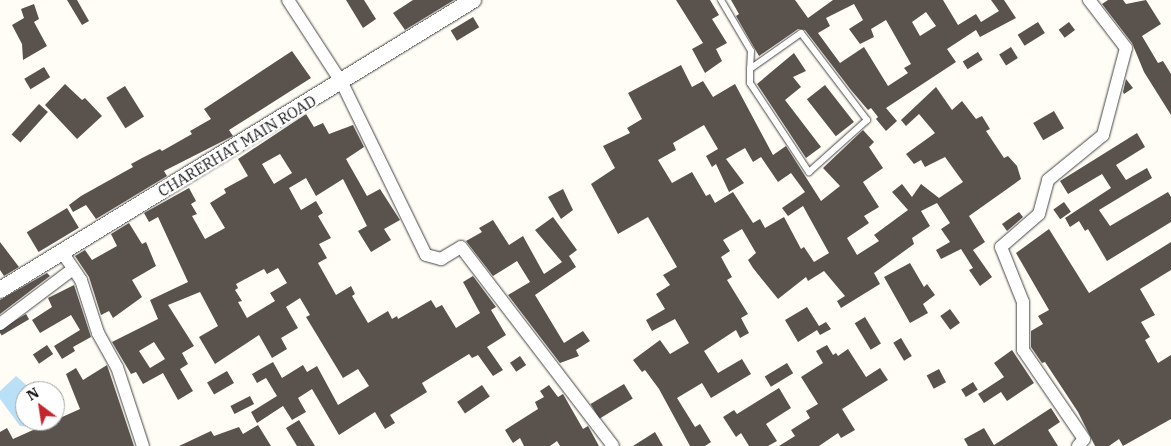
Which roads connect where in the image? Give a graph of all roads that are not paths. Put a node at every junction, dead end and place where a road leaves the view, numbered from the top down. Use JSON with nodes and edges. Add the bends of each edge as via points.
{"nodes":[{"id":1,"x":288,"y":0,"type":"edge"},
{"id":2,"x":473,"y":0,"type":"edge"},
{"id":3,"x":721,"y":0,"type":"edge"},
{"id":4,"x":1089,"y":0,"type":"edge"},
{"id":5,"x":750,"y":69,"type":"junction"},
{"id":6,"x":342,"y":84,"type":"junction"},
{"id":7,"x":62,"y":252,"type":"junction"},
{"id":8,"x":72,"y":268,"type":"junction"},
{"id":9,"x":0,"y":290,"type":"edge"},
{"id":10,"x":0,"y":324,"type":"edge"},
{"id":11,"x":143,"y":446,"type":"edge"},
{"id":12,"x":613,"y":446,"type":"edge"},
{"id":13,"x":1078,"y":446,"type":"edge"}],
"edges":[{"from":1,"to":6,"type":"street"},
{"from":2,"to":6,"type":"street","name":"CHARERHAT MAIN ROAD"},
{"from":3,"to":5,"type":"lane","via":[[751,51]]},
{"from":4,"to":13,"type":"street","via":[[1126,48],[1103,135],[1048,180],[1039,214],[1001,247],[1023,302],[1023,350],[1084,439]]},
{"from":5,"to":5,"type":"lane","via":[[750,83],[809,172],[867,120],[801,33]]},
{"from":6,"to":7,"type":"street","name":"CHARERHAT MAIN ROAD"},
{"from":6,"to":12,"type":"street","via":[[426,255],[441,259],[461,248]]},
{"from":7,"to":8,"type":"street"},
{"from":7,"to":9,"type":"street","name":"CHARERHAT MAIN ROAD"},
{"from":8,"to":10,"type":"street"},
{"from":8,"to":11,"type":"street","via":[[81,280],[98,333],[118,367]]}]}
